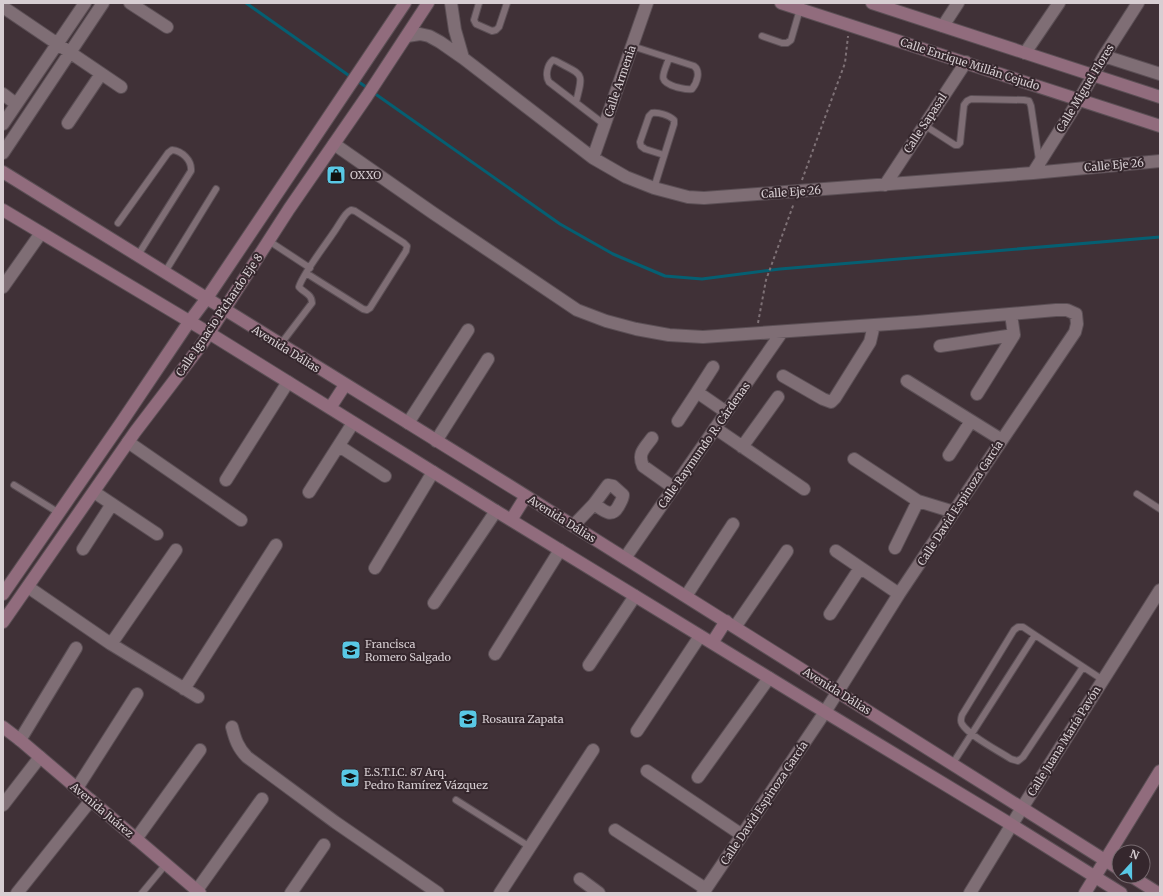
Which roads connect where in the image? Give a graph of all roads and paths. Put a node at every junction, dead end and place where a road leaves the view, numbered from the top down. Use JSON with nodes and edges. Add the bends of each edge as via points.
{"nodes":[{"id":1,"x":85,"y":3,"type":"edge"},
{"id":2,"x":103,"y":3,"type":"edge"},
{"id":3,"x":130,"y":3,"type":"edge"},
{"id":4,"x":405,"y":3,"type":"edge"},
{"id":5,"x":428,"y":3,"type":"edge"},
{"id":6,"x":451,"y":3,"type":"edge"},
{"id":7,"x":479,"y":3,"type":"edge"},
{"id":8,"x":507,"y":3,"type":"edge"},
{"id":9,"x":647,"y":3,"type":"edge"},
{"id":10,"x":781,"y":3,"type":"edge"},
{"id":11,"x":872,"y":3,"type":"edge"},
{"id":12,"x":958,"y":3,"type":"edge"},
{"id":13,"x":1059,"y":3,"type":"edge"},
{"id":14,"x":1138,"y":3,"type":"edge"},
{"id":15,"x":3,"y":8,"type":"edge"},
{"id":16,"x":800,"y":9,"type":"junction"},
{"id":17,"x":849,"y":25,"type":"junction"},
{"id":18,"x":943,"y":26,"type":"junction"},
{"id":19,"x":167,"y":27,"type":"dead end"},
{"id":20,"x":407,"y":36,"type":"junction"},
{"id":21,"x":762,"y":36,"type":"dead end"},
{"id":22,"x":57,"y":44,"type":"junction"},
{"id":23,"x":632,"y":46,"type":"junction"},
{"id":24,"x":70,"y":53,"type":"junction"},
{"id":25,"x":1025,"y":53,"type":"junction"},
{"id":26,"x":1104,"y":56,"type":"junction"},
{"id":27,"x":463,"y":58,"type":"junction"},
{"id":28,"x":668,"y":58,"type":"junction"},
{"id":29,"x":966,"y":62,"type":"junction"},
{"id":30,"x":101,"y":74,"type":"junction"},
{"id":31,"x":1160,"y":74,"type":"edge"},
{"id":32,"x":1093,"y":76,"type":"junction"},
{"id":33,"x":121,"y":87,"type":"dead end"},
{"id":34,"x":3,"y":94,"type":"edge"},
{"id":35,"x":1160,"y":97,"type":"edge"},
{"id":36,"x":1079,"y":100,"type":"junction"},
{"id":37,"x":576,"y":102,"type":"junction"},
{"id":38,"x":16,"y":104,"type":"junction"},
{"id":39,"x":68,"y":123,"type":"dead end"},
{"id":40,"x":3,"y":124,"type":"edge"},
{"id":41,"x":605,"y":125,"type":"junction"},
{"id":42,"x":924,"y":126,"type":"junction"},
{"id":43,"x":1160,"y":126,"type":"edge"},
{"id":44,"x":334,"y":144,"type":"junction"},
{"id":45,"x":3,"y":153,"type":"edge"},
{"id":46,"x":664,"y":155,"type":"junction"},
{"id":47,"x":593,"y":158,"type":"junction"},
{"id":48,"x":1040,"y":161,"type":"junction"},
{"id":49,"x":1160,"y":161,"type":"edge"},
{"id":50,"x":3,"y":172,"type":"edge"},
{"id":51,"x":1033,"y":173,"type":"junction"},
{"id":52,"x":885,"y":184,"type":"junction"},
{"id":53,"x":654,"y":188,"type":"junction"},
{"id":54,"x":216,"y":189,"type":"dead end"},
{"id":55,"x":798,"y":192,"type":"junction"},
{"id":56,"x":274,"y":199,"type":"junction"},
{"id":57,"x":290,"y":209,"type":"junction"},
{"id":58,"x":3,"y":210,"type":"edge"},
{"id":59,"x":118,"y":223,"type":"dead end"},
{"id":60,"x":41,"y":233,"type":"junction"},
{"id":61,"x":269,"y":240,"type":"junction"},
{"id":62,"x":138,"y":256,"type":"junction"},
{"id":63,"x":310,"y":268,"type":"junction"},
{"id":64,"x":165,"y":272,"type":"junction"},
{"id":65,"x":306,"y":273,"type":"junction"},
{"id":66,"x":3,"y":288,"type":"edge"},
{"id":67,"x":207,"y":298,"type":"junction"},
{"id":68,"x":224,"y":310,"type":"junction"},
{"id":69,"x":1011,"y":314,"type":"junction"},
{"id":70,"x":189,"y":322,"type":"junction"},
{"id":71,"x":874,"y":325,"type":"junction"},
{"id":72,"x":468,"y":330,"type":"dead end"},
{"id":73,"x":782,"y":332,"type":"junction"},
{"id":74,"x":209,"y":333,"type":"junction"},
{"id":75,"x":757,"y":334,"type":"junction"},
{"id":76,"x":1014,"y":335,"type":"junction"},
{"id":77,"x":280,"y":345,"type":"junction"},
{"id":78,"x":940,"y":346,"type":"dead end"},
{"id":79,"x":488,"y":359,"type":"dead end"},
{"id":80,"x":713,"y":367,"type":"dead end"},
{"id":81,"x":783,"y":376,"type":"dead end"},
{"id":82,"x":907,"y":381,"type":"dead end"},
{"id":83,"x":288,"y":382,"type":"junction"},
{"id":84,"x":345,"y":385,"type":"junction"},
{"id":85,"x":697,"y":392,"type":"junction"},
{"id":86,"x":977,"y":394,"type":"dead end"},
{"id":87,"x":778,"y":397,"type":"dead end"},
{"id":88,"x":330,"y":408,"type":"junction"},
{"id":89,"x":726,"y":412,"type":"junction"},
{"id":90,"x":971,"y":420,"type":"junction"},
{"id":91,"x":678,"y":421,"type":"dead end"},
{"id":92,"x":353,"y":423,"type":"junction"},
{"id":93,"x":408,"y":423,"type":"junction"},
{"id":94,"x":715,"y":428,"type":"junction"},
{"id":95,"x":652,"y":438,"type":"dead end"},
{"id":96,"x":1002,"y":440,"type":"junction"},
{"id":97,"x":436,"y":441,"type":"junction"},
{"id":98,"x":128,"y":442,"type":"junction"},
{"id":99,"x":339,"y":446,"type":"junction"},
{"id":100,"x":742,"y":447,"type":"junction"},
{"id":101,"x":948,"y":455,"type":"dead end"},
{"id":102,"x":854,"y":459,"type":"dead end"},
{"id":103,"x":433,"y":472,"type":"junction"},
{"id":104,"x":385,"y":476,"type":"dead end"},
{"id":105,"x":226,"y":480,"type":"dead end"},
{"id":106,"x":14,"y":485,"type":"dead end"},
{"id":107,"x":674,"y":488,"type":"junction"},
{"id":108,"x":804,"y":489,"type":"dead end"},
{"id":109,"x":94,"y":492,"type":"junction"},
{"id":110,"x":309,"y":492,"type":"dead end"},
{"id":111,"x":1137,"y":494,"type":"dead end"},
{"id":112,"x":526,"y":496,"type":"junction"},
{"id":113,"x":918,"y":501,"type":"junction"},
{"id":114,"x":112,"y":504,"type":"junction"},
{"id":115,"x":594,"y":504,"type":"dead end"},
{"id":116,"x":1160,"y":509,"type":"edge"},
{"id":117,"x":496,"y":511,"type":"junction"},
{"id":118,"x":954,"y":512,"type":"junction"},
{"id":119,"x":59,"y":513,"type":"junction"},
{"id":120,"x":241,"y":520,"type":"dead end"},
{"id":121,"x":511,"y":520,"type":"junction"},
{"id":122,"x":732,"y":524,"type":"dead end"},
{"id":123,"x":573,"y":526,"type":"junction"},
{"id":124,"x":157,"y":534,"type":"dead end"},
{"id":125,"x":276,"y":545,"type":"dead end"},
{"id":126,"x":895,"y":548,"type":"dead end"},
{"id":127,"x":83,"y":549,"type":"dead end"},
{"id":128,"x":176,"y":550,"type":"dead end"},
{"id":129,"x":560,"y":550,"type":"junction"},
{"id":130,"x":787,"y":551,"type":"dead end"},
{"id":131,"x":836,"y":551,"type":"dead end"},
{"id":132,"x":625,"y":558,"type":"junction"},
{"id":133,"x":375,"y":568,"type":"dead end"},
{"id":134,"x":860,"y":568,"type":"junction"},
{"id":135,"x":28,"y":587,"type":"junction"},
{"id":136,"x":1160,"y":590,"type":"edge"},
{"id":137,"x":3,"y":594,"type":"edge"},
{"id":138,"x":899,"y":594,"type":"junction"},
{"id":139,"x":635,"y":596,"type":"junction"},
{"id":140,"x":686,"y":596,"type":"junction"},
{"id":141,"x":434,"y":603,"type":"dead end"},
{"id":142,"x":830,"y":614,"type":"dead end"},
{"id":143,"x":3,"y":622,"type":"edge"},
{"id":144,"x":730,"y":624,"type":"junction"},
{"id":145,"x":1035,"y":635,"type":"junction"},
{"id":146,"x":700,"y":636,"type":"junction"},
{"id":147,"x":712,"y":643,"type":"junction"},
{"id":148,"x":111,"y":644,"type":"junction"},
{"id":149,"x":76,"y":648,"type":"dead end"},
{"id":150,"x":494,"y":654,"type":"dead end"},
{"id":151,"x":589,"y":665,"type":"dead end"},
{"id":152,"x":1083,"y":667,"type":"junction"},
{"id":153,"x":769,"y":678,"type":"junction"},
{"id":154,"x":1103,"y":680,"type":"junction"},
{"id":155,"x":184,"y":689,"type":"junction"},
{"id":156,"x":838,"y":691,"type":"junction"},
{"id":157,"x":137,"y":694,"type":"dead end"},
{"id":158,"x":198,"y":698,"type":"dead end"},
{"id":159,"x":825,"y":712,"type":"junction"},
{"id":160,"x":3,"y":727,"type":"edge"},
{"id":161,"x":232,"y":727,"type":"dead end"},
{"id":162,"x":637,"y":731,"type":"dead end"},
{"id":163,"x":971,"y":734,"type":"junction"},
{"id":164,"x":20,"y":740,"type":"junction"},
{"id":165,"x":200,"y":750,"type":"dead end"},
{"id":166,"x":593,"y":750,"type":"dead end"},
{"id":167,"x":40,"y":757,"type":"junction"},
{"id":168,"x":953,"y":763,"type":"junction"},
{"id":169,"x":647,"y":771,"type":"dead end"},
{"id":170,"x":1160,"y":771,"type":"edge"},
{"id":171,"x":698,"y":777,"type":"dead end"},
{"id":172,"x":77,"y":788,"type":"junction"},
{"id":173,"x":262,"y":799,"type":"dead end"},
{"id":174,"x":91,"y":800,"type":"junction"},
{"id":175,"x":456,"y":800,"type":"dead end"},
{"id":176,"x":3,"y":805,"type":"edge"},
{"id":177,"x":1022,"y":808,"type":"junction"},
{"id":178,"x":1012,"y":824,"type":"junction"},
{"id":179,"x":615,"y":830,"type":"dead end"},
{"id":180,"x":742,"y":835,"type":"junction"},
{"id":181,"x":136,"y":839,"type":"junction"},
{"id":182,"x":324,"y":845,"type":"dead end"},
{"id":183,"x":530,"y":847,"type":"junction"},
{"id":184,"x":1105,"y":860,"type":"junction"},
{"id":185,"x":166,"y":864,"type":"junction"},
{"id":186,"x":1111,"y":864,"type":"edge"},
{"id":187,"x":1095,"y":876,"type":"junction"},
{"id":188,"x":580,"y":879,"type":"dead end"},
{"id":189,"x":1144,"y":884,"type":"edge"},
{"id":190,"x":705,"y":891,"type":"edge"},
{"id":191,"x":198,"y":892,"type":"edge"},
{"id":192,"x":17,"y":893,"type":"edge"},
{"id":193,"x":142,"y":893,"type":"edge"},
{"id":194,"x":291,"y":893,"type":"edge"},
{"id":195,"x":438,"y":893,"type":"edge"},
{"id":196,"x":500,"y":893,"type":"edge"},
{"id":197,"x":599,"y":893,"type":"edge"},
{"id":198,"x":970,"y":893,"type":"edge"},
{"id":199,"x":1085,"y":893,"type":"edge"},
{"id":200,"x":1121,"y":893,"type":"edge"},
{"id":201,"x":1158,"y":893,"type":"edge"}],
"edges":[{"from":1,"to":22,"type":"street"},
{"from":2,"to":24,"type":"street"},
{"from":3,"to":19,"type":"street"},
{"from":4,"to":56,"type":"main road","name":"Calle Ignacio Pichardo Eje 8"},
{"from":5,"to":20,"type":"main road","name":"Calle Ignacio Pichardo Eje 8"},
{"from":6,"to":27,"type":"street"},
{"from":7,"to":8,"type":"lane","via":[[474,20],[476,24],[492,31],[499,27]]},
{"from":9,"to":23,"type":"street","name":"Calle Armenia"},
{"from":10,"to":16,"type":"main road","name":"Calle Enrique Millán Cejudo"},
{"from":11,"to":18,"type":"main road"},
{"from":12,"to":18,"type":"street"},
{"from":13,"to":25,"type":"street"},
{"from":14,"to":26,"type":"street","name":"Calle Miguel Flores"},
{"from":15,"to":22,"type":"street"},
{"from":16,"to":17,"type":"main road","name":"Calle Enrique Millán Cejudo"},
{"from":16,"to":21,"type":"lane","via":[[791,40],[787,43]]},
{"from":17,"to":29,"type":"main road","name":"Calle Enrique Millán Cejudo"},
{"from":17,"to":55,"type":"path","via":[[844,63]]},
{"from":18,"to":25,"type":"main road"},
{"from":20,"to":27,"type":"street","name":"Calle Eje 26","via":[[429,36]]},
{"from":20,"to":44,"type":"main road","name":"Calle Ignacio Pichardo Eje 8"},
{"from":22,"to":24,"type":"street"},
{"from":22,"to":38,"type":"street"},
{"from":23,"to":28,"type":"lane"},
{"from":23,"to":41,"type":"street","name":"Calle Armenia"},
{"from":24,"to":30,"type":"street"},
{"from":24,"to":45,"type":"street"},
{"from":25,"to":32,"type":"main road"},
{"from":26,"to":31,"type":"street"},
{"from":26,"to":32,"type":"street","name":"Calle Miguel Flores"},
{"from":27,"to":47,"type":"street","name":"Calle Eje 26"},
{"from":28,"to":28,"type":"lane","via":[[697,68],[699,71],[692,89],[680,88],[663,81]]},
{"from":29,"to":36,"type":"main road","name":"Calle Enrique Millán Cejudo"},
{"from":29,"to":42,"type":"street","name":"Calle Sapasal"},
{"from":30,"to":33,"type":"street"},
{"from":30,"to":39,"type":"street"},
{"from":32,"to":35,"type":"main road"},
{"from":32,"to":36,"type":"street","name":"Calle Miguel Flores"},
{"from":34,"to":38,"type":"street"},
{"from":36,"to":43,"type":"main road","name":"Calle Enrique Millán Cejudo"},
{"from":36,"to":48,"type":"street","name":"Calle Miguel Flores"},
{"from":37,"to":37,"type":"lane","via":[[546,79],[553,60],[581,78]]},
{"from":37,"to":41,"type":"lane"},
{"from":38,"to":40,"type":"street"},
{"from":41,"to":47,"type":"street","name":"Calle Armenia"},
{"from":42,"to":48,"type":"lane","via":[[958,145],[964,105],[967,101],[1029,101]]},
{"from":42,"to":52,"type":"street","name":"Calle Sapasal"},
{"from":44,"to":57,"type":"main road","name":"Calle Ignacio Pichardo Eje 8"},
{"from":44,"to":75,"type":"street","via":[[577,310],[606,321],[669,335],[703,337]]},
{"from":46,"to":46,"type":"lane","via":[[645,149],[640,142],[649,116],[656,112],[674,120]]},
{"from":46,"to":53,"type":"lane"},
{"from":47,"to":53,"type":"street","name":"Calle Eje 26","via":[[626,177]]},
{"from":48,"to":51,"type":"street","name":"Calle Miguel Flores"},
{"from":49,"to":51,"type":"street","name":"Calle Eje 26"},
{"from":50,"to":62,"type":"main road","name":"Avenida Dálias"},
{"from":51,"to":52,"type":"street","name":"Calle Eje 26"},
{"from":52,"to":55,"type":"street","name":"Calle Eje 26"},
{"from":53,"to":55,"type":"street","name":"Calle Eje 26","via":[[688,197],[704,198]]},
{"from":54,"to":64,"type":"lane"},
{"from":55,"to":75,"type":"path","via":[[766,280]]},
{"from":56,"to":57,"type":"main road"},
{"from":56,"to":67,"type":"main road","name":"Calle Ignacio Pichardo Eje 8"},
{"from":57,"to":61,"type":"main road","name":"Calle Ignacio Pichardo Eje 8"},
{"from":58,"to":60,"type":"main road"},
{"from":59,"to":62,"type":"lane","via":[[168,153],[176,151],[189,160],[192,165],[191,171]]},
{"from":60,"to":66,"type":"street"},
{"from":60,"to":70,"type":"main road"},
{"from":61,"to":63,"type":"lane"},
{"from":61,"to":68,"type":"main road","name":"Calle Ignacio Pichardo Eje 8"},
{"from":62,"to":64,"type":"main road","name":"Avenida Dálias"},
{"from":63,"to":65,"type":"lane"},
{"from":63,"to":65,"type":"lane","via":[[351,210],[407,246],[367,310]]},
{"from":64,"to":67,"type":"main road","name":"Avenida Dálias"},
{"from":65,"to":77,"type":"lane","via":[[299,287],[310,296],[312,302]]},
{"from":67,"to":68,"type":"main road","name":"Avenida Dálias"},
{"from":67,"to":70,"type":"main road","name":"Calle Ignacio Pichardo Eje 8"},
{"from":68,"to":74,"type":"main road","name":"Calle Ignacio Pichardo Eje 8"},
{"from":68,"to":77,"type":"main road","name":"Avenida Dálias"},
{"from":69,"to":71,"type":"street"},
{"from":69,"to":76,"type":"street"},
{"from":69,"to":96,"type":"street","name":"Calle David Espinoza García","via":[[1067,310],[1076,314],[1077,324],[1075,332]]},
{"from":70,"to":74,"type":"main road"},
{"from":70,"to":119,"type":"main road","name":"Calle Ignacio Pichardo Eje 8"},
{"from":71,"to":73,"type":"street"},
{"from":71,"to":81,"type":"street","via":[[870,342],[836,398],[831,402]]},
{"from":72,"to":93,"type":"street"},
{"from":73,"to":75,"type":"street"},
{"from":73,"to":89,"type":"street","name":"Calle Raymundo R. Cárdenas"},
{"from":74,"to":83,"type":"main road"},
{"from":74,"to":98,"type":"main road","name":"Calle Ignacio Pichardo Eje 8"},
{"from":76,"to":78,"type":"street"},
{"from":76,"to":86,"type":"street"},
{"from":77,"to":84,"type":"main road","name":"Avenida Dálias"},
{"from":79,"to":97,"type":"street"},
{"from":80,"to":85,"type":"street"},
{"from":82,"to":90,"type":"street"},
{"from":83,"to":88,"type":"main road"},
{"from":83,"to":105,"type":"street"},
{"from":84,"to":88,"type":"main road"},
{"from":84,"to":93,"type":"main road","name":"Avenida Dálias"},
{"from":85,"to":89,"type":"street"},
{"from":85,"to":91,"type":"street"},
{"from":87,"to":100,"type":"street"},
{"from":88,"to":92,"type":"main road"},
{"from":89,"to":94,"type":"street","name":"Calle Raymundo R. Cárdenas"},
{"from":90,"to":96,"type":"street"},
{"from":90,"to":101,"type":"street"},
{"from":92,"to":99,"type":"street"},
{"from":92,"to":103,"type":"main road"},
{"from":93,"to":97,"type":"main road","name":"Avenida Dálias"},
{"from":94,"to":100,"type":"street"},
{"from":94,"to":107,"type":"street","name":"Calle Raymundo R. Cárdenas"},
{"from":95,"to":107,"type":"street","via":[[640,455],[640,460],[643,466]]},
{"from":96,"to":118,"type":"street","name":"Calle David Espinoza García"},
{"from":97,"to":112,"type":"main road","name":"Avenida Dálias"},
{"from":98,"to":109,"type":"main road","name":"Calle Ignacio Pichardo Eje 8"},
{"from":98,"to":120,"type":"street"},
{"from":99,"to":104,"type":"street"},
{"from":99,"to":110,"type":"street"},
{"from":100,"to":108,"type":"street"},
{"from":102,"to":113,"type":"street"},
{"from":103,"to":117,"type":"main road"},
{"from":103,"to":133,"type":"street"},
{"from":106,"to":119,"type":"lane"},
{"from":107,"to":132,"type":"street","name":"Calle Raymundo R. Cárdenas"},
{"from":109,"to":114,"type":"street"},
{"from":109,"to":135,"type":"main road","name":"Calle Ignacio Pichardo Eje 8"},
{"from":111,"to":116,"type":"lane"},
{"from":112,"to":121,"type":"main road"},
{"from":112,"to":123,"type":"main road","name":"Avenida Dálias"},
{"from":113,"to":118,"type":"street"},
{"from":113,"to":126,"type":"street"},
{"from":114,"to":124,"type":"street"},
{"from":114,"to":127,"type":"street"},
{"from":115,"to":123,"type":"street"},
{"from":117,"to":121,"type":"main road"},
{"from":117,"to":141,"type":"street"},
{"from":118,"to":138,"type":"street","name":"Calle David Espinoza García"},
{"from":119,"to":137,"type":"main road","name":"Calle Ignacio Pichardo Eje 8"},
{"from":121,"to":129,"type":"main road"},
{"from":122,"to":140,"type":"street"},
{"from":123,"to":132,"type":"main road","name":"Avenida Dálias"},
{"from":125,"to":155,"type":"street"},
{"from":128,"to":148,"type":"street"},
{"from":129,"to":139,"type":"main road"},
{"from":129,"to":150,"type":"street"},
{"from":130,"to":144,"type":"street"},
{"from":131,"to":134,"type":"street"},
{"from":132,"to":140,"type":"main road","name":"Avenida Dálias"},
{"from":134,"to":138,"type":"street"},
{"from":134,"to":142,"type":"street"},
{"from":135,"to":143,"type":"main road","name":"Calle Ignacio Pichardo Eje 8"},
{"from":135,"to":148,"type":"street"},
{"from":136,"to":154,"type":"street","name":"Calle Juana María Pavón"},
{"from":138,"to":156,"type":"street","name":"Calle David Espinoza García"},
{"from":139,"to":146,"type":"main road"},
{"from":139,"to":151,"type":"street"},
{"from":140,"to":144,"type":"main road","name":"Avenida Dálias"},
{"from":144,"to":147,"type":"main road"},
{"from":144,"to":156,"type":"main road","name":"Avenida Dálias"},
{"from":145,"to":152,"type":"lane"},
{"from":145,"to":163,"type":"lane"},
{"from":145,"to":163,"type":"lane","via":[[1023,627],[1014,630],[960,719]]},
{"from":146,"to":147,"type":"main road"},
{"from":146,"to":162,"type":"street"},
{"from":147,"to":153,"type":"main road"},
{"from":148,"to":155,"type":"street"},
{"from":149,"to":164,"type":"street"},
{"from":152,"to":154,"type":"lane"},
{"from":152,"to":163,"type":"lane","via":[[1018,761]]},
{"from":153,"to":159,"type":"main road"},
{"from":153,"to":171,"type":"street"},
{"from":154,"to":177,"type":"street","name":"Calle Juana María Pavón"},
{"from":155,"to":158,"type":"street"},
{"from":156,"to":159,"type":"street","name":"Calle David Espinoza García"},
{"from":156,"to":168,"type":"main road","name":"Avenida Dálias"},
{"from":157,"to":172,"type":"street"},
{"from":159,"to":178,"type":"main road"},
{"from":159,"to":180,"type":"street","name":"Calle David Espinoza García"},
{"from":160,"to":164,"type":"main road","name":"Avenida Juárez"},
{"from":161,"to":195,"type":"street","via":[[240,750],[247,757]]},
{"from":163,"to":168,"type":"lane"},
{"from":164,"to":167,"type":"main road","name":"Avenida Juárez"},
{"from":165,"to":181,"type":"street"},
{"from":166,"to":183,"type":"street"},
{"from":167,"to":172,"type":"main road","name":"Avenida Juárez"},
{"from":167,"to":176,"type":"street"},
{"from":168,"to":177,"type":"main road","name":"Avenida Dálias"},
{"from":169,"to":180,"type":"street"},
{"from":170,"to":184,"type":"main road"},
{"from":172,"to":174,"type":"main road","name":"Avenida Juárez"},
{"from":173,"to":191,"type":"street"},
{"from":174,"to":181,"type":"main road","name":"Avenida Juárez"},
{"from":174,"to":192,"type":"street"},
{"from":175,"to":183,"type":"lane"},
{"from":177,"to":178,"type":"street","name":"Calle Juana María Pavón"},
{"from":177,"to":184,"type":"main road","name":"Avenida Dálias"},
{"from":178,"to":187,"type":"main road"},
{"from":178,"to":198,"type":"street","name":"Calle Juana María Pavón"},
{"from":179,"to":190,"type":"street"},
{"from":180,"to":190,"type":"street","name":"Calle David Espinoza García"},
{"from":181,"to":185,"type":"main road","name":"Avenida Juárez"},
{"from":182,"to":194,"type":"street"},
{"from":183,"to":196,"type":"street"},
{"from":184,"to":186,"type":"main road","name":"Avenida Dálias"},
{"from":184,"to":187,"type":"main road"},
{"from":185,"to":191,"type":"main road","name":"Avenida Juárez"},
{"from":185,"to":193,"type":"lane"},
{"from":187,"to":199,"type":"main road"},
{"from":187,"to":200,"type":"main road"},
{"from":188,"to":197,"type":"street"},
{"from":189,"to":201,"type":"main road"}]}
